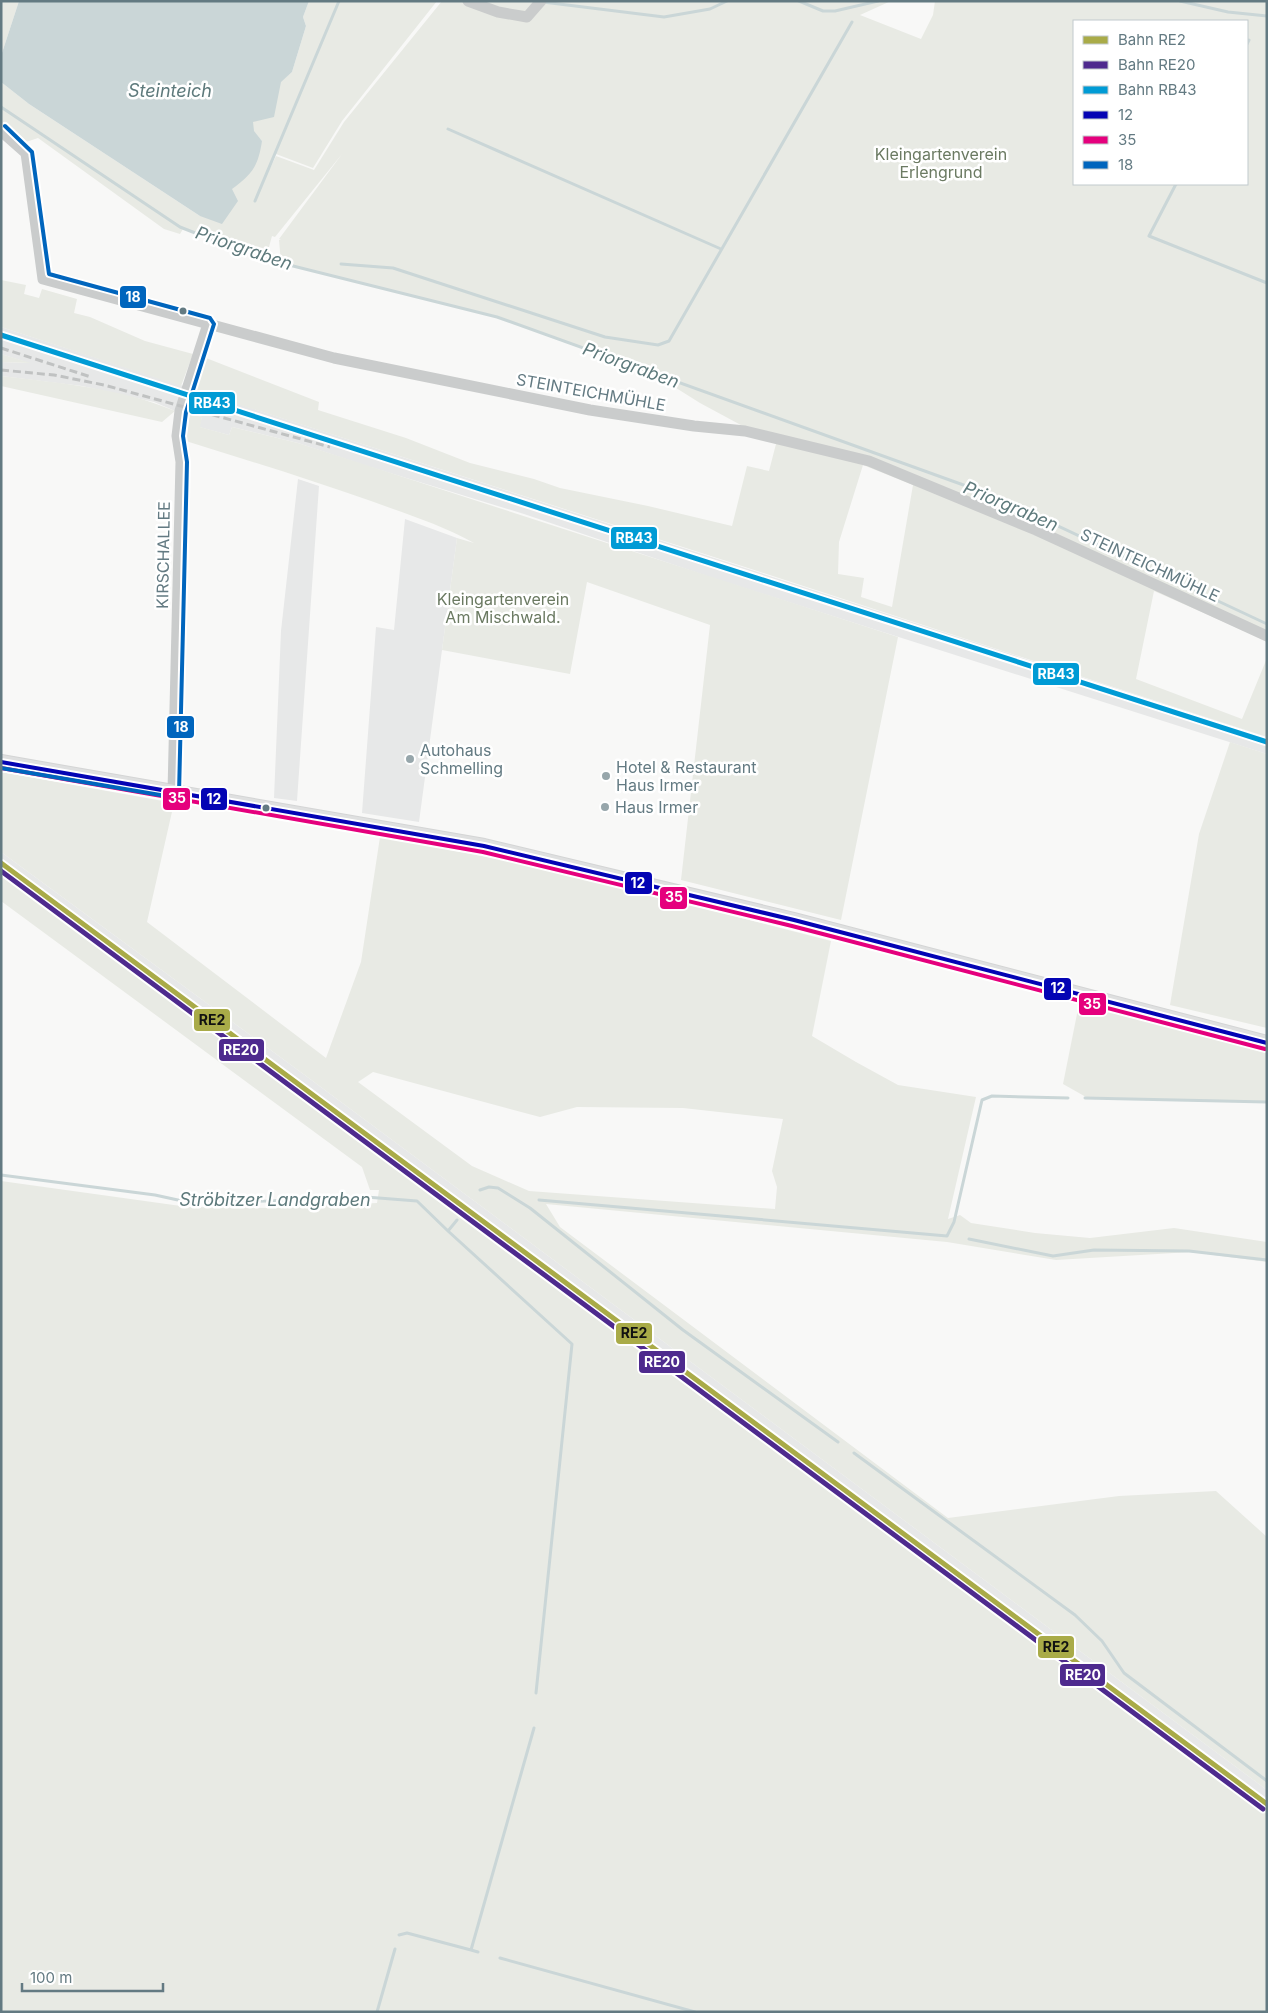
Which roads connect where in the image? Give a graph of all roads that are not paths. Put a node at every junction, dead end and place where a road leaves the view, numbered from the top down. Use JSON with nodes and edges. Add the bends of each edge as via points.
{"nodes":[{"id":1,"x":468,"y":1,"type":"edge"},
{"id":2,"x":540,"y":2,"type":"edge"},
{"id":3,"x":1,"y":131,"type":"edge"},
{"id":4,"x":208,"y":324,"type":"junction"},
{"id":5,"x":1267,"y":636,"type":"edge"},
{"id":6,"x":1,"y":762,"type":"edge"},
{"id":7,"x":173,"y":791,"type":"junction"},
{"id":8,"x":1267,"y":1043,"type":"edge"}],
"edges":[{"from":1,"to":2,"type":"street","via":[[498,12],[527,17]]},
{"from":3,"to":4,"type":"street","name":"STEINTEICHMÜHLE","via":[[26,153],[43,279]]},
{"from":4,"to":5,"type":"street","name":"STEINTEICHMÜHLE","via":[[334,358],[590,410],[745,431],[869,461],[1036,530]]},
{"from":4,"to":7,"type":"street","name":"KIRSCHALLEE","via":[[180,411],[177,436],[182,462]]},
{"from":6,"to":7,"type":"main road"},
{"from":7,"to":8,"type":"main road","via":[[484,846],[578,867]]}]}
